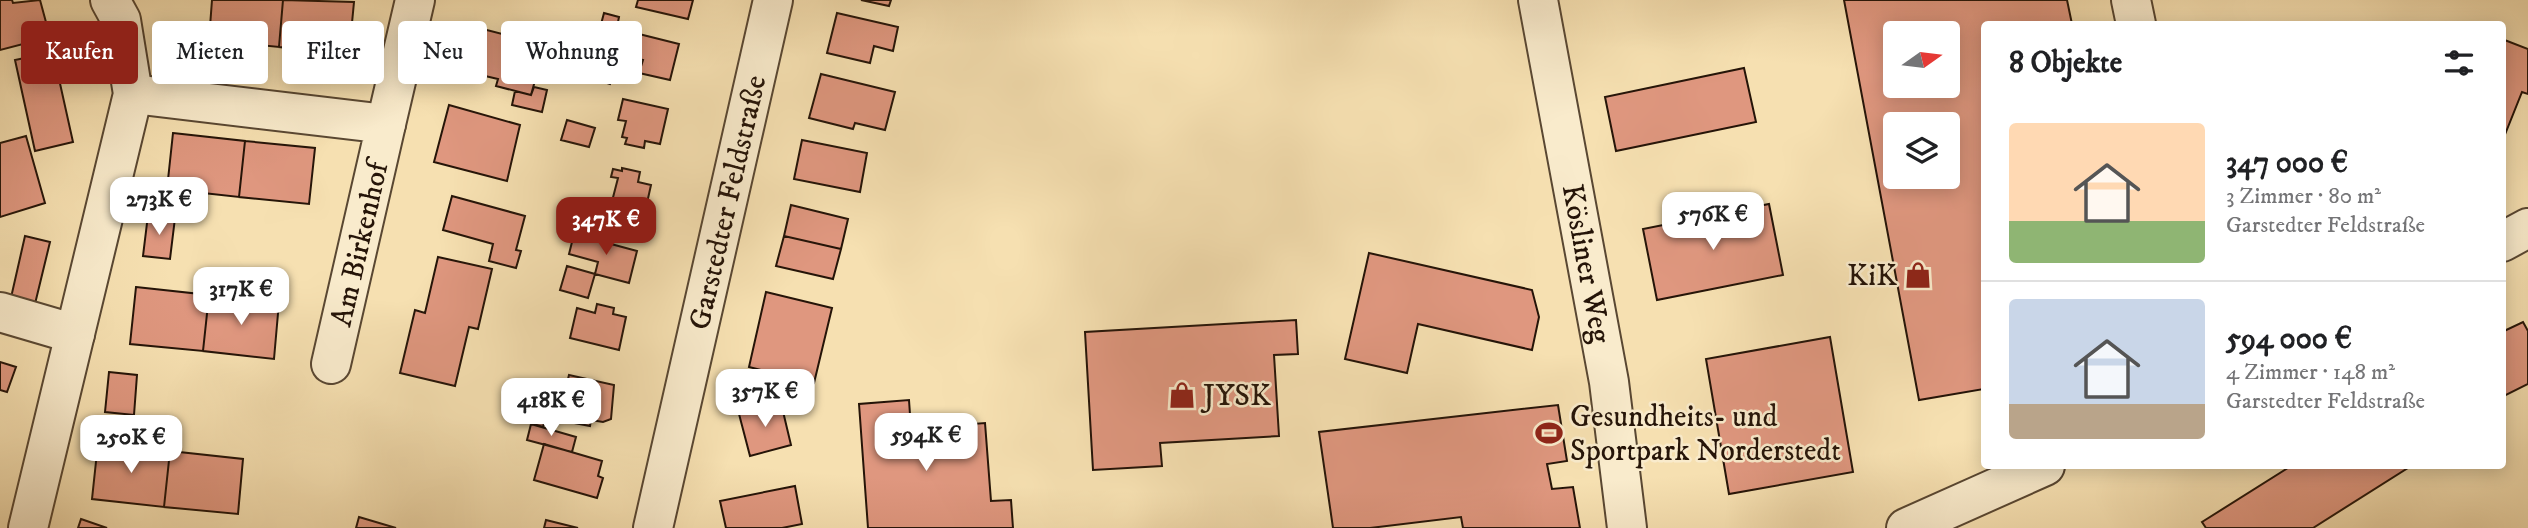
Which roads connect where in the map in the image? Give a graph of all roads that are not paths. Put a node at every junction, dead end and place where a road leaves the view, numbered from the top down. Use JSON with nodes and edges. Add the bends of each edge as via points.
{"nodes":[{"id":1,"x":110,"y":0,"type":"edge"},
{"id":2,"x":415,"y":0,"type":"edge"},
{"id":3,"x":773,"y":0,"type":"edge"},
{"id":4,"x":1538,"y":0,"type":"edge"},
{"id":5,"x":2131,"y":0,"type":"edge"},
{"id":6,"x":2135,"y":21,"type":"edge"},
{"id":7,"x":133,"y":94,"type":"junction"},
{"id":8,"x":386,"y":124,"type":"junction"},
{"id":9,"x":2528,"y":228,"type":"edge"},
{"id":10,"x":2506,"y":240,"type":"edge"},
{"id":11,"x":0,"y":312,"type":"edge"},
{"id":12,"x":75,"y":334,"type":"junction"},
{"id":13,"x":331,"y":364,"type":"dead end"},
{"id":14,"x":2038,"y":469,"type":"edge"},
{"id":15,"x":28,"y":528,"type":"edge"},
{"id":16,"x":653,"y":528,"type":"edge"},
{"id":17,"x":1628,"y":528,"type":"edge"},
{"id":18,"x":1906,"y":528,"type":"edge"}],
"edges":[{"from":1,"to":7,"type":"street","via":[[121,20]]},
{"from":2,"to":8,"type":"street","name":"Am Birkenhof"},
{"from":3,"to":16,"type":"street","name":"Garstedter Feldstraße"},
{"from":4,"to":17,"type":"street","name":"Kösliner Weg","via":[[1609,382]]},
{"from":5,"to":6,"type":"street"},
{"from":7,"to":8,"type":"street","name":"Am Birkenhof"},
{"from":7,"to":12,"type":"street"},
{"from":8,"to":13,"type":"street","name":"Am Birkenhof"},
{"from":9,"to":10,"type":"street"},
{"from":11,"to":12,"type":"street"},
{"from":12,"to":15,"type":"street"},
{"from":14,"to":18,"type":"street"}]}
